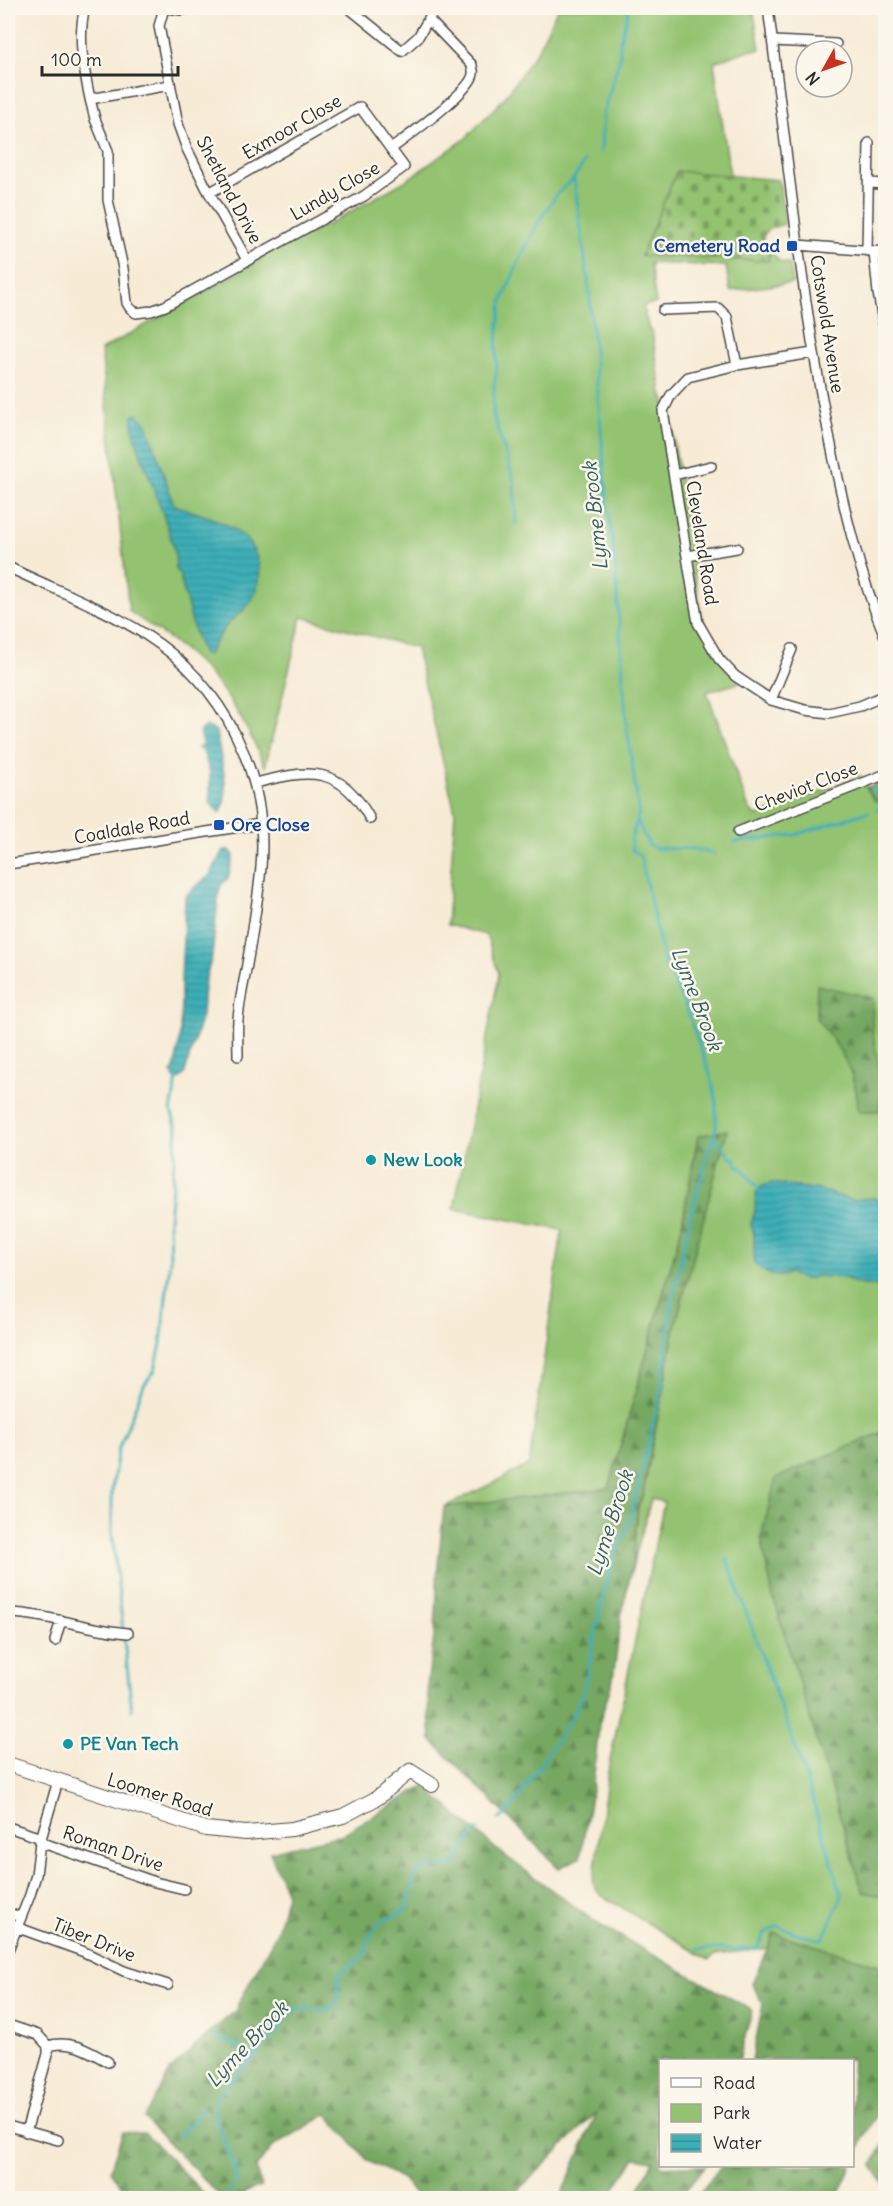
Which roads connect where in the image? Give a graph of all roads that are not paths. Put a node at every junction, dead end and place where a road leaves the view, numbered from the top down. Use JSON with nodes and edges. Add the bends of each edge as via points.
{"nodes":[{"id":1,"x":85,"y":8,"type":"edge"},
{"id":2,"x":166,"y":8,"type":"edge"},
{"id":3,"x":193,"y":8,"type":"edge"},
{"id":4,"x":349,"y":8,"type":"edge"},
{"id":5,"x":435,"y":8,"type":"edge"},
{"id":6,"x":768,"y":8,"type":"edge"},
{"id":7,"x":429,"y":20,"type":"junction"},
{"id":8,"x":773,"y":41,"type":"junction"},
{"id":9,"x":794,"y":42,"type":"edge"},
{"id":10,"x":170,"y":85,"type":"junction"},
{"id":11,"x":90,"y":99,"type":"junction"},
{"id":12,"x":360,"y":107,"type":"joint"},
{"id":13,"x":869,"y":143,"type":"dead end"},
{"id":14,"x":391,"y":149,"type":"junction"},
{"id":15,"x":869,"y":183,"type":"junction"},
{"id":16,"x":885,"y":184,"type":"edge"},
{"id":17,"x":209,"y":193,"type":"junction"},
{"id":18,"x":798,"y":245,"type":"junction"},
{"id":19,"x":871,"y":251,"type":"junction"},
{"id":20,"x":885,"y":252,"type":"edge"},
{"id":21,"x":247,"y":260,"type":"junction"},
{"id":22,"x":663,"y":310,"type":"dead end"},
{"id":23,"x":885,"y":338,"type":"edge"},
{"id":24,"x":813,"y":352,"type":"junction"},
{"id":25,"x":737,"y":364,"type":"junction"},
{"id":26,"x":711,"y":466,"type":"dead end"},
{"id":27,"x":674,"y":475,"type":"junction"},
{"id":28,"x":737,"y":548,"type":"dead end"},
{"id":29,"x":687,"y":556,"type":"junction"},
{"id":30,"x":8,"y":567,"type":"edge"},
{"id":31,"x":885,"y":639,"type":"edge"},
{"id":32,"x":792,"y":649,"type":"dead end"},
{"id":33,"x":885,"y":695,"type":"edge"},
{"id":34,"x":771,"y":700,"type":"junction"},
{"id":35,"x":885,"y":774,"type":"edge"},
{"id":36,"x":256,"y":783,"type":"junction"},
{"id":37,"x":370,"y":819,"type":"dead end"},
{"id":38,"x":262,"y":824,"type":"junction"},
{"id":39,"x":738,"y":832,"type":"dead end"},
{"id":40,"x":8,"y":864,"type":"edge"},
{"id":41,"x":238,"y":1056,"type":"dead end"},
{"id":42,"x":8,"y":1613,"type":"edge"},
{"id":43,"x":60,"y":1620,"type":"junction"},
{"id":44,"x":128,"y":1633,"type":"dead end"},
{"id":45,"x":55,"y":1641,"type":"dead end"},
{"id":46,"x":8,"y":1764,"type":"edge"},
{"id":47,"x":58,"y":1781,"type":"junction"},
{"id":48,"x":432,"y":1785,"type":"dead end"},
{"id":49,"x":8,"y":1827,"type":"edge"},
{"id":50,"x":40,"y":1840,"type":"junction"},
{"id":51,"x":172,"y":1897,"type":"dead end"},
{"id":52,"x":8,"y":1913,"type":"edge"},
{"id":53,"x":21,"y":1917,"type":"junction"},
{"id":54,"x":16,"y":1927,"type":"junction"},
{"id":55,"x":8,"y":1950,"type":"edge"},
{"id":56,"x":161,"y":1986,"type":"dead end"},
{"id":57,"x":8,"y":2025,"type":"edge"},
{"id":58,"x":48,"y":2046,"type":"junction"},
{"id":59,"x":94,"y":2066,"type":"dead end"},
{"id":60,"x":8,"y":2126,"type":"edge"},
{"id":61,"x":26,"y":2132,"type":"junction"},
{"id":62,"x":58,"y":2140,"type":"dead end"}],
"edges":[{"from":1,"to":11,"type":"street","via":[[82,40]]},
{"from":2,"to":3,"type":"street"},
{"from":2,"to":10,"type":"street","name":"Shetland Drive","via":[[159,26]]},
{"from":4,"to":7,"type":"street","via":[[402,51]]},
{"from":5,"to":7,"type":"street"},
{"from":6,"to":8,"type":"street","name":"Cotswold Avenue"},
{"from":7,"to":14,"type":"street","via":[[472,64],[473,74],[445,107]]},
{"from":8,"to":9,"type":"street"},
{"from":8,"to":18,"type":"street","name":"Cotswold Avenue"},
{"from":10,"to":11,"type":"street"},
{"from":10,"to":17,"type":"street","name":"Shetland Drive","via":[[187,149]]},
{"from":11,"to":21,"type":"street","name":"Shetland Drive","via":[[108,151],[108,200],[132,310],[144,312],[165,306]]},
{"from":12,"to":14,"type":"street","name":"Lundy Close"},
{"from":12,"to":17,"type":"street","name":"Exmoor Close"},
{"from":13,"to":15,"type":"street"},
{"from":14,"to":21,"type":"street","name":"Lundy Close","via":[[404,168],[364,196]]},
{"from":15,"to":16,"type":"street"},
{"from":15,"to":19,"type":"street"},
{"from":17,"to":21,"type":"street","name":"Shetland Drive"},
{"from":18,"to":19,"type":"street"},
{"from":18,"to":24,"type":"street","name":"Cotswold Avenue"},
{"from":19,"to":20,"type":"street"},
{"from":19,"to":23,"type":"street"},
{"from":22,"to":25,"type":"street","via":[[718,308],[727,317]]},
{"from":24,"to":25,"type":"street","name":"Cleveland Road"},
{"from":24,"to":31,"type":"street","name":"Cotswold Avenue","via":[[844,508],[867,594]]},
{"from":25,"to":27,"type":"street","name":"Cleveland Road","via":[[688,377],[672,394],[663,411]]},
{"from":26,"to":27,"type":"street"},
{"from":27,"to":29,"type":"street","name":"Cleveland Road"},
{"from":28,"to":29,"type":"street"},
{"from":29,"to":34,"type":"street","name":"Cleveland Road","via":[[698,623],[719,659],[735,676]]},
{"from":30,"to":36,"type":"street","via":[[145,634],[170,652],[217,702],[235,732]]},
{"from":32,"to":34,"type":"street"},
{"from":33,"to":34,"type":"street","name":"Cleveland Road","via":[[829,713]]},
{"from":35,"to":39,"type":"street","name":"Cheviot Close"},
{"from":36,"to":37,"type":"street","via":[[298,773],[322,775],[345,785],[361,801]]},
{"from":36,"to":38,"type":"street"},
{"from":38,"to":40,"type":"street","name":"Coaldale Road"},
{"from":38,"to":41,"type":"street","via":[[261,869],[237,1019]]},
{"from":42,"to":43,"type":"street"},
{"from":43,"to":44,"type":"street"},
{"from":43,"to":45,"type":"street"},
{"from":46,"to":47,"type":"street","name":"Loomer Road"},
{"from":47,"to":48,"type":"street","name":"Loomer Road","via":[[206,1829],[246,1833],[292,1829],[343,1816],[377,1798],[410,1771]]},
{"from":47,"to":50,"type":"street"},
{"from":49,"to":50,"type":"street","name":"Roman Drive"},
{"from":50,"to":51,"type":"street","name":"Roman Drive","via":[[180,1888]]},
{"from":50,"to":53,"type":"street","via":[[36,1875]]},
{"from":52,"to":53,"type":"street"},
{"from":53,"to":54,"type":"street"},
{"from":54,"to":55,"type":"street"},
{"from":54,"to":56,"type":"street","name":"Tiber Drive"},
{"from":57,"to":58,"type":"street","via":[[38,2036]]},
{"from":58,"to":59,"type":"street","via":[[69,2044],[103,2060]]},
{"from":58,"to":61,"type":"street"},
{"from":60,"to":61,"type":"street"},
{"from":61,"to":62,"type":"street"}]}
